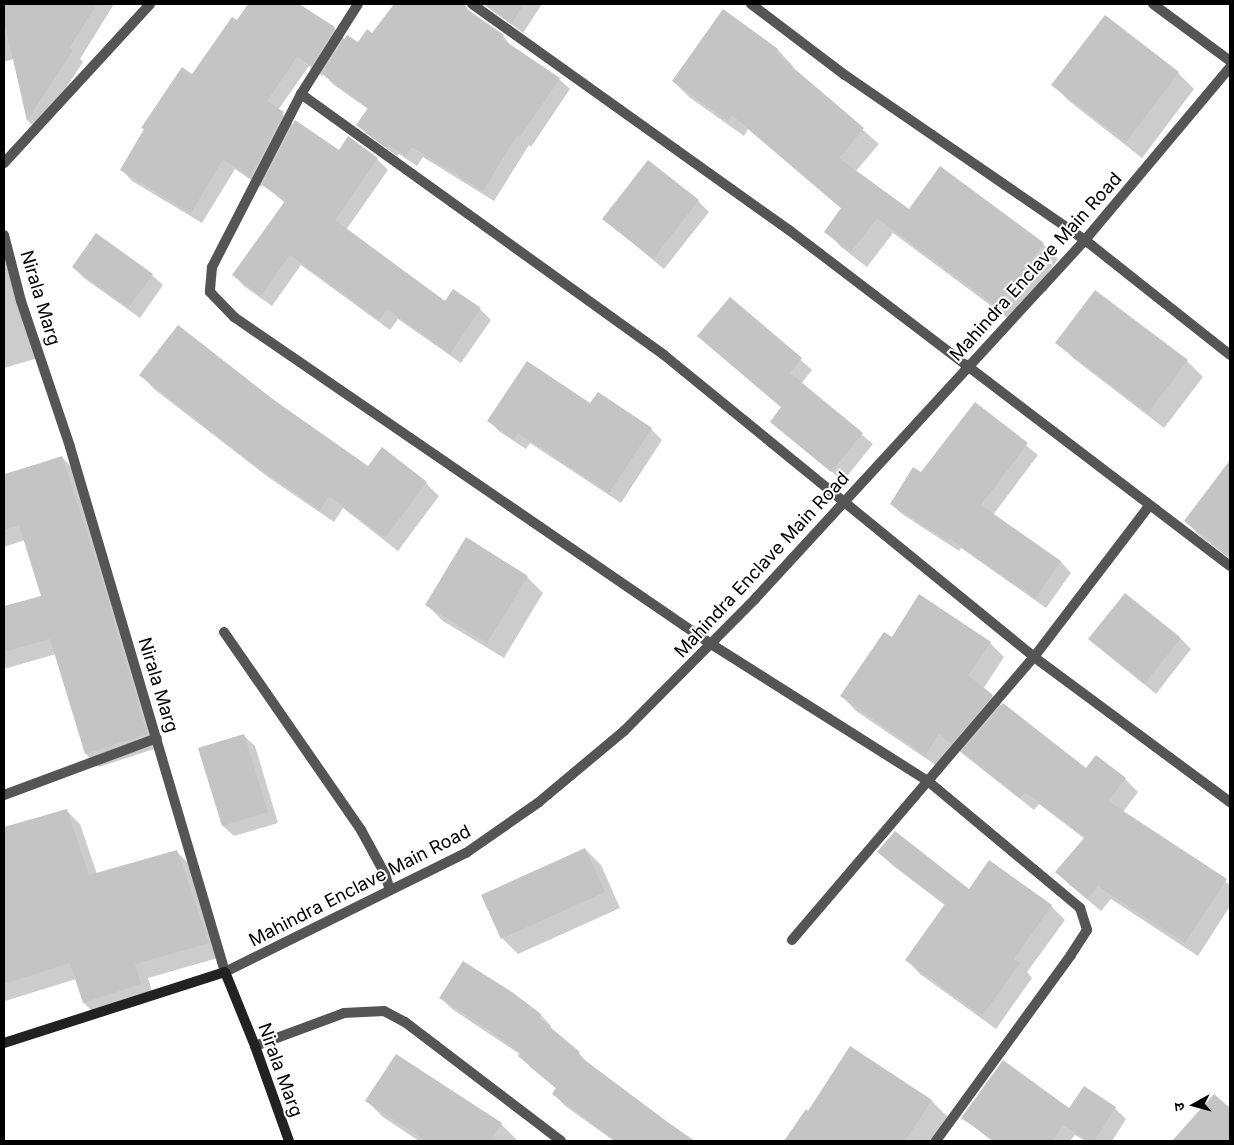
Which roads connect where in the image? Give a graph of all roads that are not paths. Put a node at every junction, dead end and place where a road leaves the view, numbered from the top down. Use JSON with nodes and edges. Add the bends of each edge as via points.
{"nodes":[{"id":1,"x":150,"y":4,"type":"edge"},
{"id":2,"x":358,"y":4,"type":"edge"},
{"id":3,"x":472,"y":4,"type":"edge"},
{"id":4,"x":751,"y":4,"type":"edge"},
{"id":5,"x":1153,"y":4,"type":"edge"},
{"id":6,"x":1230,"y":60,"type":"edge"},
{"id":7,"x":1230,"y":67,"type":"edge"},
{"id":8,"x":301,"y":94,"type":"junction"},
{"id":9,"x":4,"y":163,"type":"edge"},
{"id":10,"x":4,"y":235,"type":"edge"},
{"id":11,"x":1085,"y":240,"type":"junction"},
{"id":12,"x":1230,"y":355,"type":"edge"},
{"id":13,"x":969,"y":366,"type":"junction"},
{"id":14,"x":843,"y":503,"type":"junction"},
{"id":15,"x":1149,"y":506,"type":"junction"},
{"id":16,"x":1230,"y":566,"type":"edge"},
{"id":17,"x":224,"y":632,"type":"dead end"},
{"id":18,"x":711,"y":644,"type":"junction"},
{"id":19,"x":1034,"y":657,"type":"junction"},
{"id":20,"x":157,"y":738,"type":"junction"},
{"id":21,"x":929,"y":782,"type":"junction"},
{"id":22,"x":4,"y":795,"type":"edge"},
{"id":23,"x":1230,"y":802,"type":"edge"},
{"id":24,"x":390,"y":890,"type":"junction"},
{"id":25,"x":792,"y":940,"type":"dead end"},
{"id":26,"x":225,"y":972,"type":"junction"},
{"id":27,"x":4,"y":1043,"type":"edge"},
{"id":28,"x":255,"y":1046,"type":"junction"},
{"id":29,"x":289,"y":1141,"type":"edge"},
{"id":30,"x":561,"y":1141,"type":"edge"},
{"id":31,"x":936,"y":1141,"type":"edge"}],
"edges":[{"from":1,"to":9,"type":"street"},
{"from":2,"to":8,"type":"street"},
{"from":3,"to":13,"type":"street","via":[[789,230]]},
{"from":4,"to":11,"type":"street","via":[[845,75]]},
{"from":5,"to":6,"type":"street"},
{"from":7,"to":11,"type":"street","name":"Mahindra Enclave Main Road"},
{"from":8,"to":14,"type":"street","via":[[664,355]]},
{"from":8,"to":18,"type":"street","via":[[212,267],[210,292],[234,317]]},
{"from":10,"to":20,"type":"street","name":"Nirala Marg","via":[[21,300],[70,447]]},
{"from":11,"to":12,"type":"street"},
{"from":11,"to":13,"type":"street","name":"Mahindra Enclave Main Road"},
{"from":13,"to":14,"type":"street","name":"Mahindra Enclave Main Road"},
{"from":13,"to":15,"type":"street"},
{"from":14,"to":18,"type":"street","name":"Mahindra Enclave Main Road"},
{"from":14,"to":19,"type":"street"},
{"from":15,"to":16,"type":"street"},
{"from":15,"to":19,"type":"street"},
{"from":17,"to":24,"type":"street","via":[[361,830]]},
{"from":18,"to":21,"type":"street"},
{"from":18,"to":24,"type":"street","name":"Mahindra Enclave Main Road","via":[[624,731],[539,802],[466,854]]},
{"from":19,"to":21,"type":"street"},
{"from":19,"to":23,"type":"street"},
{"from":20,"to":22,"type":"street"},
{"from":20,"to":26,"type":"street","name":"Nirala Marg"},
{"from":21,"to":25,"type":"street"},
{"from":21,"to":31,"type":"street","via":[[1080,908],[1088,930]]},
{"from":24,"to":26,"type":"street","name":"Mahindra Enclave Main Road"},
{"from":26,"to":27,"type":"street"},
{"from":26,"to":28,"type":"street","name":"Nirala Marg"},
{"from":28,"to":29,"type":"street","name":"Nirala Marg"},
{"from":28,"to":30,"type":"street","via":[[344,1013],[384,1011],[405,1022]]}]}
